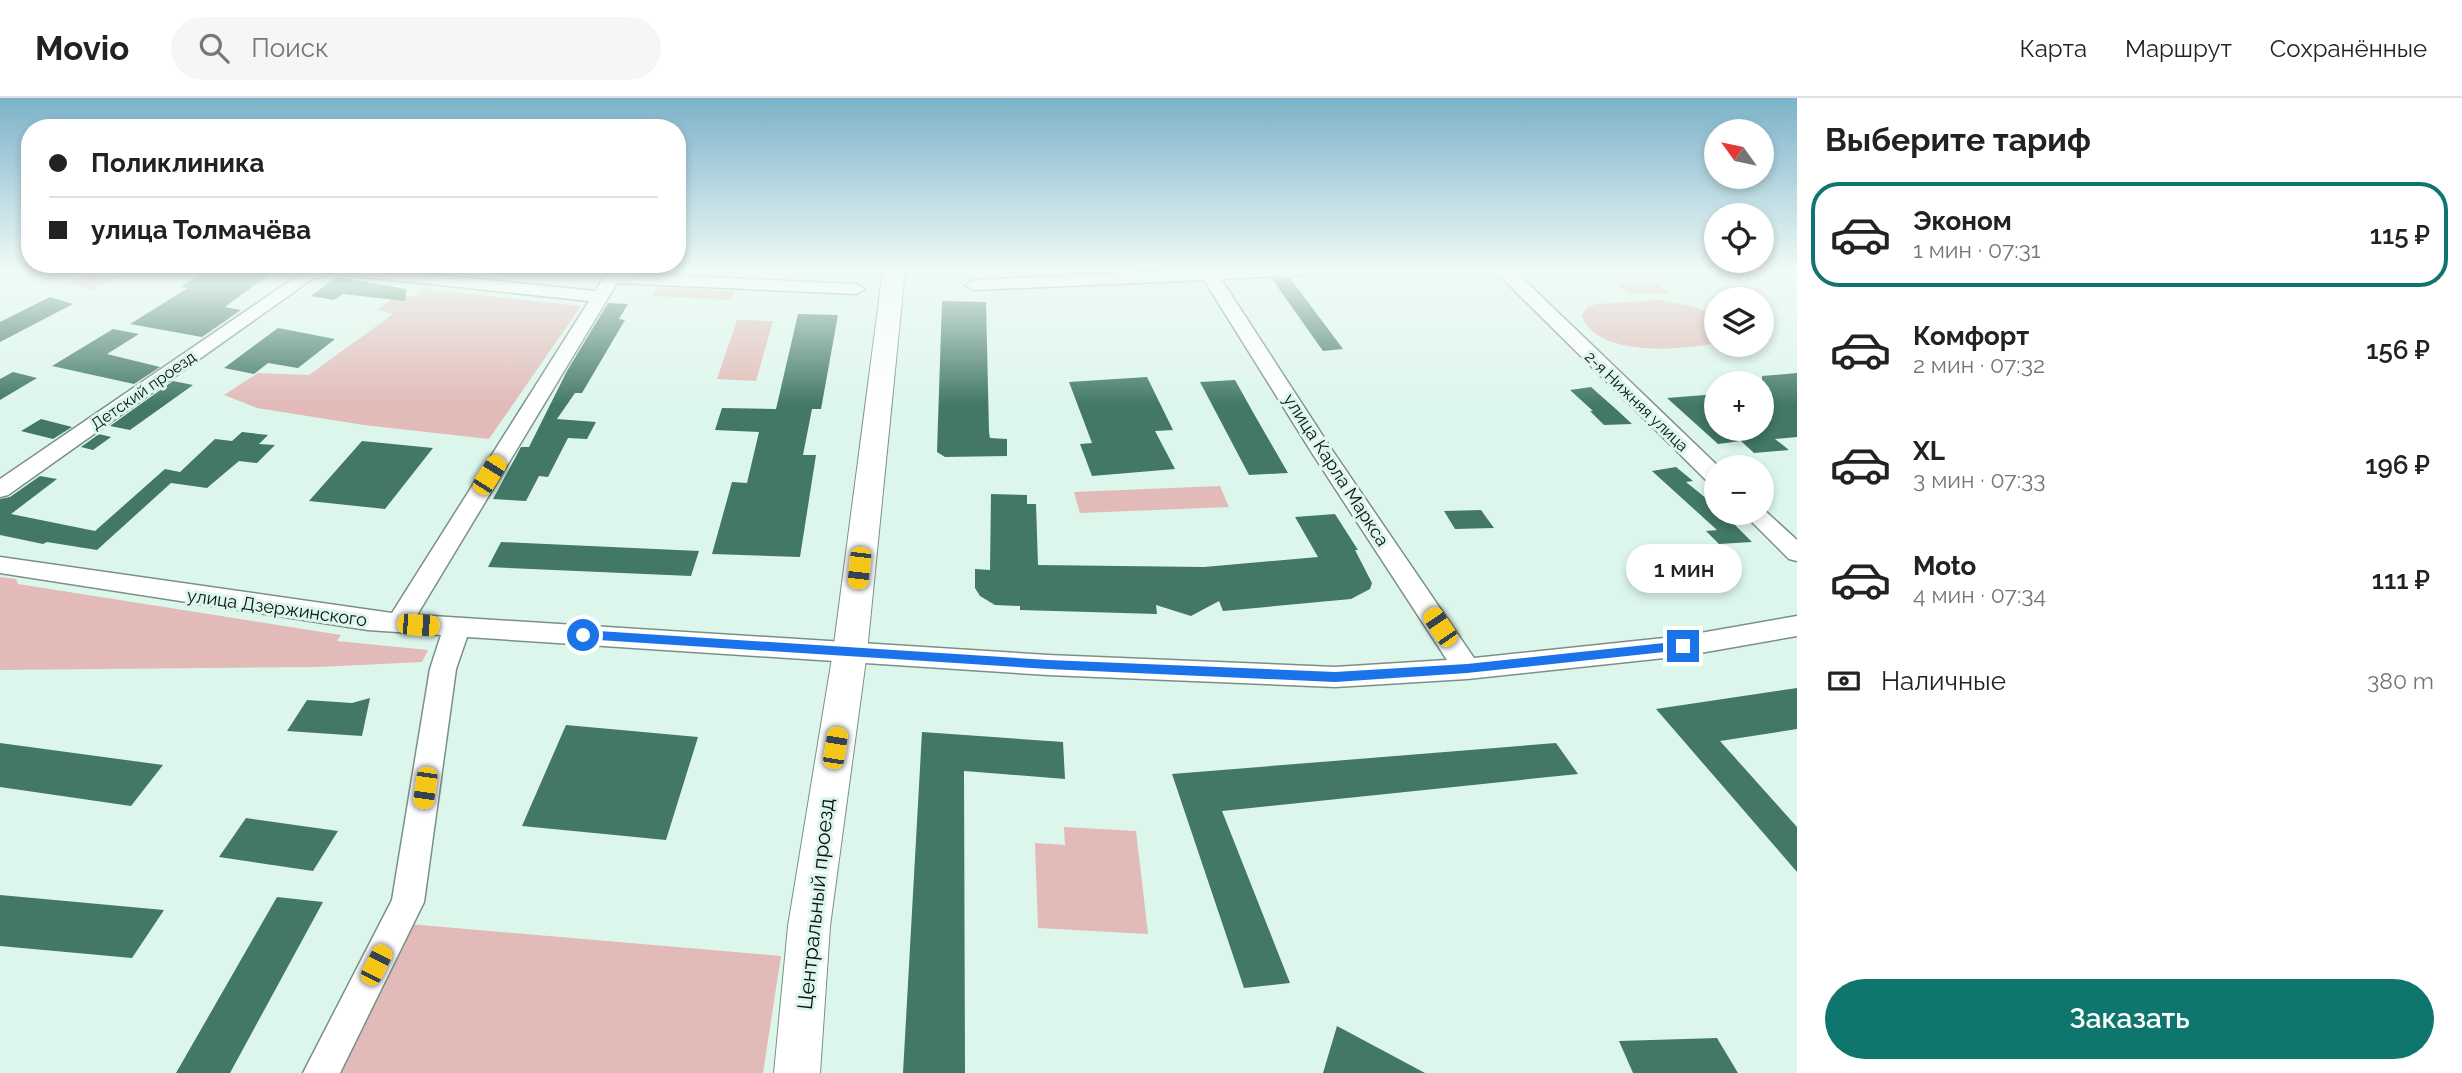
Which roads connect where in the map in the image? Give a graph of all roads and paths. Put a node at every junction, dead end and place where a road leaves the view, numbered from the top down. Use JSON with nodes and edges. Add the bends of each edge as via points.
{"nodes":[{"id":1,"x":248,"y":316,"type":"edge"},
{"id":2,"x":588,"y":316,"type":"edge"},
{"id":3,"x":889,"y":316,"type":"edge"},
{"id":4,"x":1236,"y":316,"type":"edge"},
{"id":5,"x":1550,"y":316,"type":"edge"},
{"id":6,"x":1704,"y":465,"type":"edge"},
{"id":7,"x":0,"y":490,"type":"edge"},
{"id":8,"x":1767,"y":525,"type":"edge"},
{"id":9,"x":1797,"y":553,"type":"edge"},
{"id":10,"x":0,"y":565,"type":"edge"},
{"id":11,"x":398,"y":624,"type":"junction"},
{"id":12,"x":1797,"y":626,"type":"edge"},
{"id":13,"x":457,"y":627,"type":"junction"},
{"id":14,"x":850,"y":652,"type":"junction"},
{"id":15,"x":1467,"y":668,"type":"junction"},
{"id":16,"x":321,"y":1073,"type":"edge"},
{"id":17,"x":797,"y":1073,"type":"edge"}],
"edges":[{"from":1,"to":7,"type":"street","name":"Детский проезд"},
{"from":2,"to":11,"type":"street"},
{"from":3,"to":14,"type":"main road","name":"Центральный проезд"},
{"from":4,"to":15,"type":"street","name":"улица Карла Маркса"},
{"from":5,"to":6,"type":"street","name":"2-я Нижняя улица"},
{"from":8,"to":9,"type":"street"},
{"from":10,"to":11,"type":"street","name":"улица Дзержинского"},
{"from":11,"to":13,"type":"street","name":"улица Дзержинского"},
{"from":12,"to":15,"type":"street","name":"улица Дзержинского","via":[[1683,646]]},
{"from":13,"to":14,"type":"street","name":"улица Дзержинского"},
{"from":13,"to":16,"type":"street","via":[[443,670],[408,902]]},
{"from":14,"to":15,"type":"street","name":"улица Дзержинского","via":[[1253,676],[1335,677]]},
{"from":14,"to":17,"type":"main road","name":"Центральный проезд","via":[[809,926]]}]}
